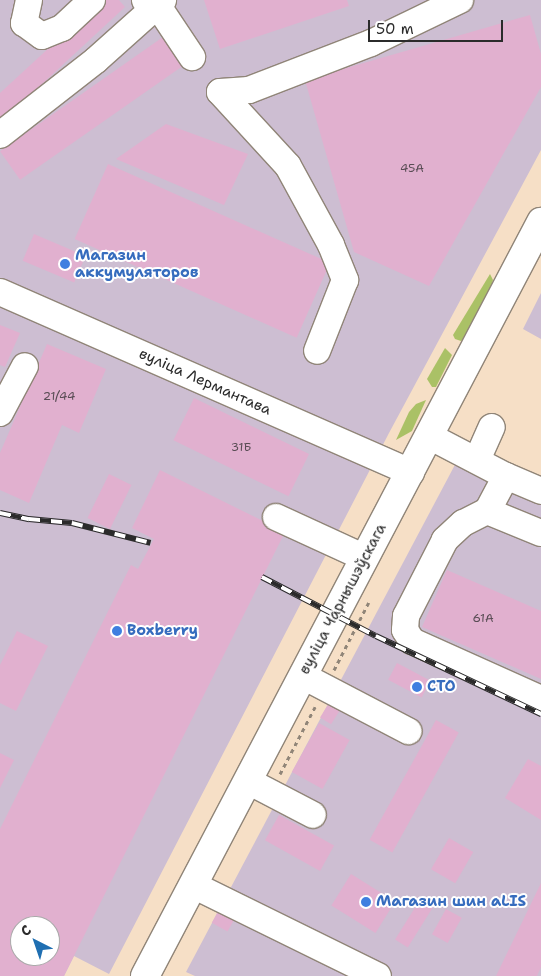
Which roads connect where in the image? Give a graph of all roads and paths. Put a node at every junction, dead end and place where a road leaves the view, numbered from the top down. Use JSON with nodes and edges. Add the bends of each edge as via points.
{"nodes":[{"id":1,"x":29,"y":0,"type":"edge"},
{"id":2,"x":92,"y":0,"type":"edge"},
{"id":3,"x":460,"y":0,"type":"edge"},
{"id":4,"x":155,"y":2,"type":"edge"},
{"id":5,"x":192,"y":57,"type":"dead end"},
{"id":6,"x":0,"y":135,"type":"edge"},
{"id":7,"x":541,"y":222,"type":"edge"},
{"id":8,"x":0,"y":292,"type":"edge"},
{"id":9,"x":317,"y":351,"type":"dead end"},
{"id":10,"x":25,"y":366,"type":"dead end"},
{"id":11,"x":0,"y":413,"type":"edge"},
{"id":12,"x":492,"y":427,"type":"dead end"},
{"id":13,"x":429,"y":436,"type":"junction"},
{"id":14,"x":477,"y":460,"type":"junction"},
{"id":15,"x":411,"y":472,"type":"junction"},
{"id":16,"x":506,"y":476,"type":"junction"},
{"id":17,"x":541,"y":490,"type":"edge"},
{"id":18,"x":487,"y":511,"type":"junction"},
{"id":19,"x":276,"y":517,"type":"dead end"},
{"id":20,"x":541,"y":533,"type":"edge"},
{"id":21,"x":365,"y":558,"type":"junction"},
{"id":22,"x":303,"y":676,"type":"junction"},
{"id":23,"x":541,"y":699,"type":"edge"},
{"id":24,"x":408,"y":731,"type":"dead end"},
{"id":25,"x":248,"y":781,"type":"junction"},
{"id":26,"x":313,"y":815,"type":"dead end"},
{"id":27,"x":193,"y":885,"type":"junction"},
{"id":28,"x":145,"y":976,"type":"edge"},
{"id":29,"x":378,"y":976,"type":"edge"}],
"edges":[{"from":1,"to":2,"type":"street","via":[[24,23],[42,36],[62,28]]},
{"from":3,"to":9,"type":"street","via":[[354,50],[249,90],[220,92],[288,166],[331,245],[346,280]]},
{"from":4,"to":5,"type":"street"},
{"from":4,"to":6,"type":"street","via":[[96,60]]},
{"from":7,"to":13,"type":"main road","name":"вуліца Чарнышэўскага"},
{"from":8,"to":15,"type":"street","name":"вуліца Лермантава"},
{"from":10,"to":11,"type":"street"},
{"from":12,"to":14,"type":"street"},
{"from":13,"to":14,"type":"street"},
{"from":13,"to":15,"type":"main road","name":"вуліца Чарнышэўскага"},
{"from":14,"to":16,"type":"street"},
{"from":15,"to":21,"type":"main road","name":"вуліца Чарнышэўскага"},
{"from":16,"to":17,"type":"street"},
{"from":16,"to":18,"type":"street"},
{"from":18,"to":20,"type":"street"},
{"from":18,"to":23,"type":"street","via":[[463,523],[445,540],[406,616],[406,630],[412,641]]},
{"from":19,"to":21,"type":"street"},
{"from":21,"to":22,"type":"main road","name":"вуліца Чарнышэўскага"},
{"from":22,"to":24,"type":"street"},
{"from":22,"to":25,"type":"main road","name":"вуліца Чарнышэўскага"},
{"from":25,"to":26,"type":"street"},
{"from":25,"to":27,"type":"main road","name":"вуліца Чарнышэўскага"},
{"from":27,"to":28,"type":"main road","name":"вуліца Чарнышэўскага"},
{"from":27,"to":29,"type":"street"}]}
